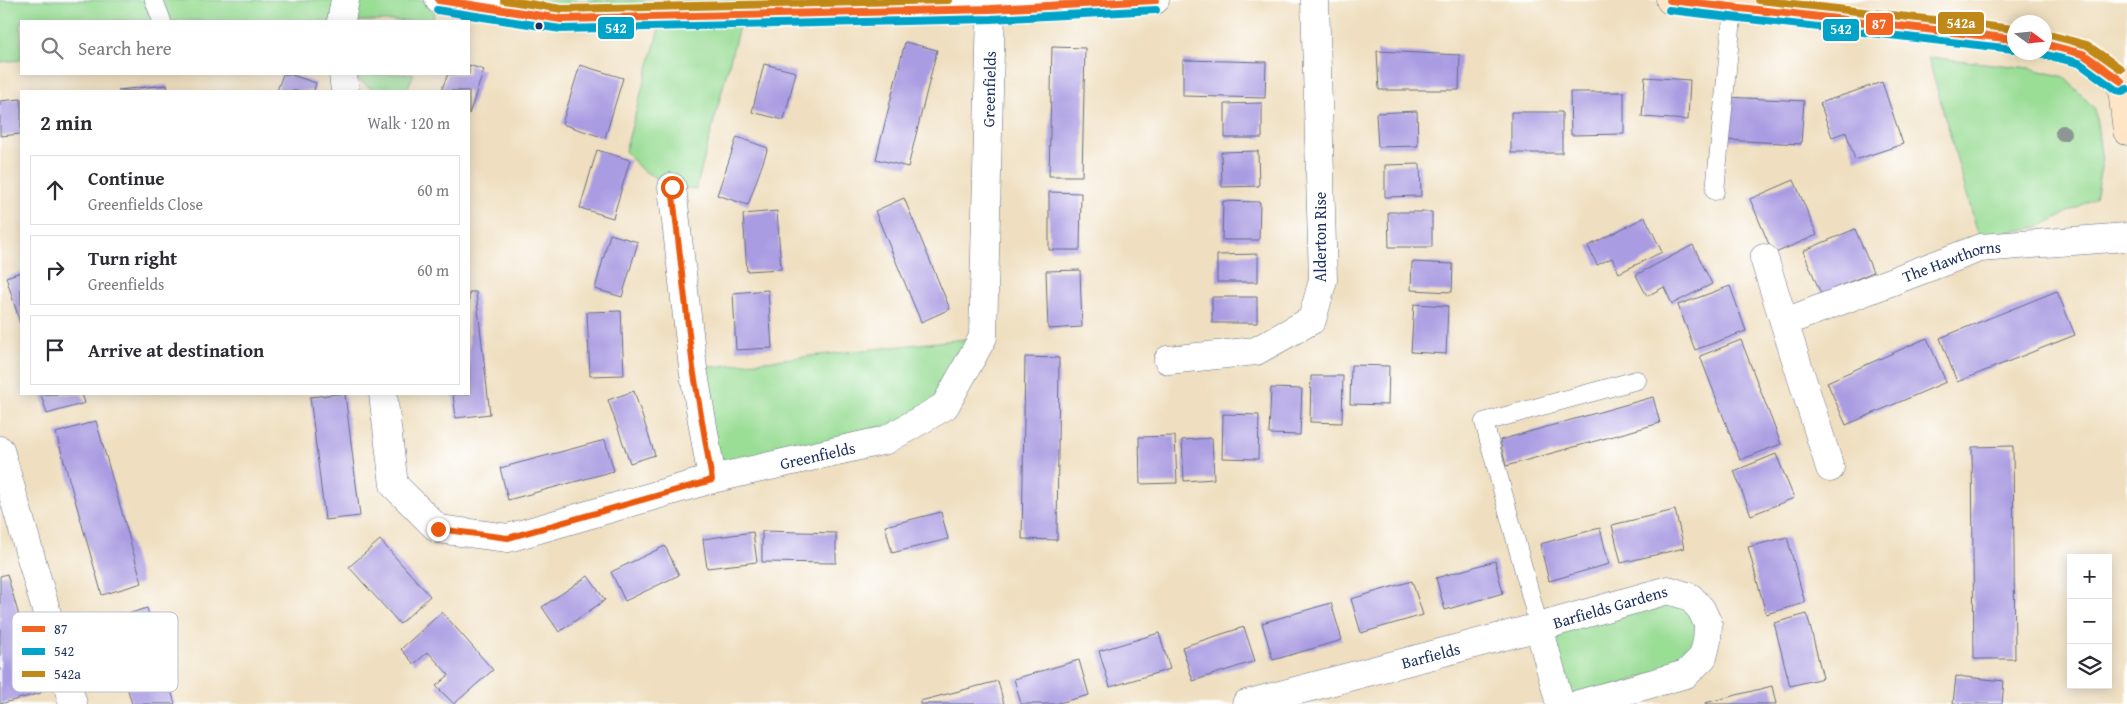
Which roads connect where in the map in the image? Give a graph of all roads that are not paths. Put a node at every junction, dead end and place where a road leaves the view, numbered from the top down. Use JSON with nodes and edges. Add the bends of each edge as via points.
{"nodes":[{"id":1,"x":154,"y":0,"type":"edge"},
{"id":2,"x":345,"y":0,"type":"edge"},
{"id":3,"x":439,"y":0,"type":"edge"},
{"id":4,"x":1155,"y":0,"type":"edge"},
{"id":5,"x":1315,"y":0,"type":"edge"},
{"id":6,"x":1670,"y":0,"type":"edge"},
{"id":7,"x":501,"y":5,"type":"edge"},
{"id":8,"x":858,"y":6,"type":"edge"},
{"id":9,"x":1733,"y":8,"type":"junction"},
{"id":10,"x":990,"y":9,"type":"junction"},
{"id":11,"x":162,"y":20,"type":"edge"},
{"id":12,"x":341,"y":20,"type":"edge"},
{"id":13,"x":2007,"y":39,"type":"edge"},
{"id":14,"x":2052,"y":46,"type":"edge"},
{"id":15,"x":343,"y":75,"type":"edge"},
{"id":16,"x":2124,"y":79,"type":"edge"},
{"id":17,"x":345,"y":90,"type":"edge"},
{"id":18,"x":2127,"y":130,"type":"edge"},
{"id":19,"x":672,"y":187,"type":"dead end"},
{"id":20,"x":1715,"y":191,"type":"dead end"},
{"id":21,"x":2127,"y":237,"type":"edge"},
{"id":22,"x":1764,"y":258,"type":"dead end"},
{"id":23,"x":1785,"y":322,"type":"junction"},
{"id":24,"x":1168,"y":360,"type":"dead end"},
{"id":25,"x":1637,"y":380,"type":"dead end"},
{"id":26,"x":383,"y":395,"type":"edge"},
{"id":27,"x":0,"y":450,"type":"edge"},
{"id":28,"x":1830,"y":468,"type":"dead end"},
{"id":29,"x":712,"y":480,"type":"junction"},
{"id":30,"x":47,"y":612,"type":"edge"},
{"id":31,"x":1539,"y":628,"type":"junction"},
{"id":32,"x":1246,"y":704,"type":"edge"},
{"id":33,"x":1560,"y":704,"type":"edge"},
{"id":34,"x":1579,"y":704,"type":"edge"}],
"edges":[{"from":1,"to":11,"type":"lane"},
{"from":2,"to":12,"type":"street"},
{"from":3,"to":7,"type":"street"},
{"from":4,"to":10,"type":"street"},
{"from":5,"to":24,"type":"street","name":"Alderton Rise","via":[[1323,280],[1312,320],[1256,351]]},
{"from":6,"to":9,"type":"street"},
{"from":7,"to":8,"type":"street","via":[[561,19]]},
{"from":8,"to":10,"type":"street"},
{"from":9,"to":13,"type":"street"},
{"from":9,"to":20,"type":"lane"},
{"from":10,"to":29,"type":"street","name":"Greenfields","via":[[983,337],[945,406],[886,440]]},
{"from":14,"to":16,"type":"street","via":[[2083,54]]},
{"from":15,"to":17,"type":"street"},
{"from":16,"to":18,"type":"street"},
{"from":19,"to":29,"type":"street","via":[[693,368]]},
{"from":21,"to":23,"type":"street","name":"The Hawthorns","via":[[1980,248]]},
{"from":22,"to":23,"type":"street"},
{"from":23,"to":28,"type":"street"},
{"from":25,"to":31,"type":"lane","via":[[1484,422]]},
{"from":26,"to":29,"type":"street","name":"Greenfields","via":[[394,485],[438,529],[508,538]]},
{"from":27,"to":30,"type":"street"},
{"from":31,"to":32,"type":"street","name":"Barfields"},
{"from":31,"to":33,"type":"street"},
{"from":31,"to":34,"type":"street","name":"Barfields Gardens","via":[[1668,590],[1690,597],[1701,609],[1708,624],[1708,641],[1703,657],[1686,674]]}]}
